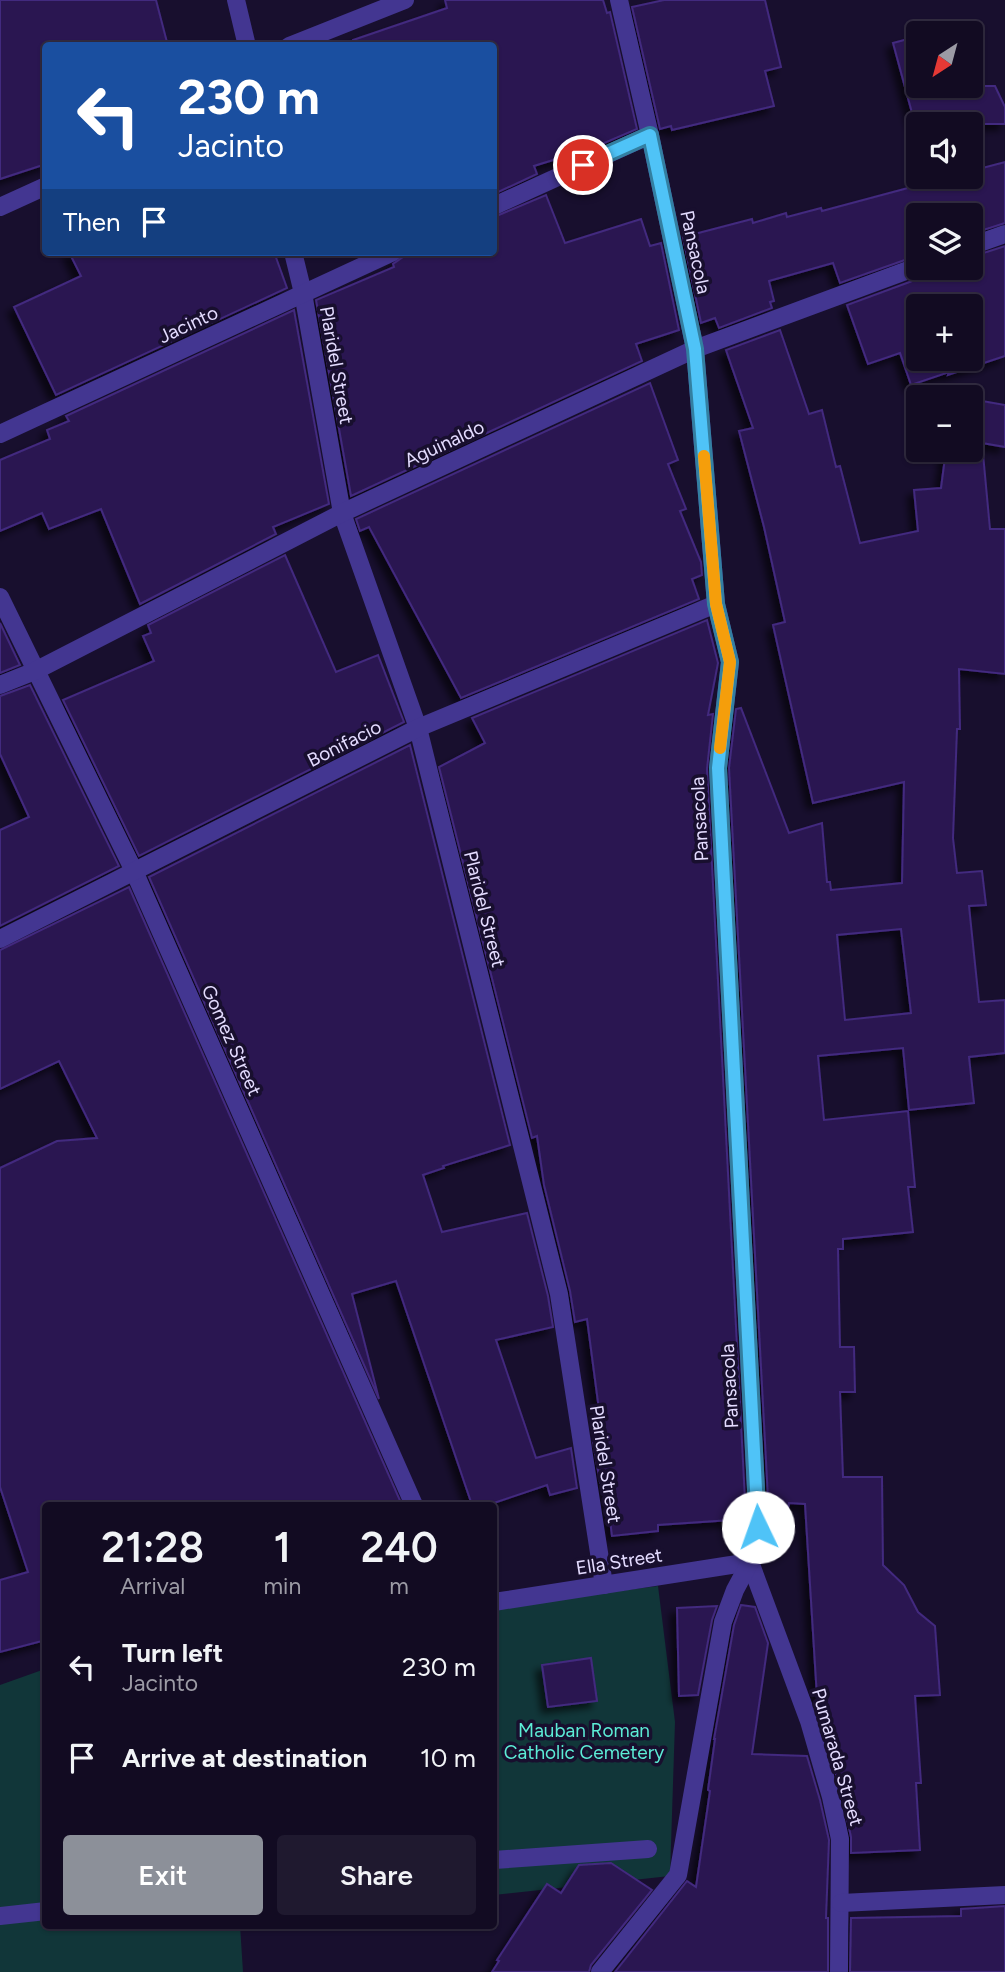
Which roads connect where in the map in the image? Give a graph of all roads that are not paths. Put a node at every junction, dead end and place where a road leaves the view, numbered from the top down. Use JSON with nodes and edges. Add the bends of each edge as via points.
{"nodes":[{"id":1,"x":236,"y":0,"type":"edge"},
{"id":2,"x":405,"y":0,"type":"edge"},
{"id":3,"x":619,"y":0,"type":"edge"},
{"id":4,"x":246,"y":42,"type":"edge"},
{"id":5,"x":299,"y":42,"type":"edge"},
{"id":6,"x":650,"y":135,"type":"junction"},
{"id":7,"x":42,"y":188,"type":"edge"},
{"id":8,"x":497,"y":205,"type":"edge"},
{"id":9,"x":0,"y":207,"type":"edge"},
{"id":10,"x":1005,"y":234,"type":"edge"},
{"id":11,"x":983,"y":242,"type":"edge"},
{"id":12,"x":294,"y":256,"type":"edge"},
{"id":13,"x":384,"y":256,"type":"edge"},
{"id":14,"x":906,"y":271,"type":"edge"},
{"id":15,"x":303,"y":293,"type":"junction"},
{"id":16,"x":695,"y":349,"type":"junction"},
{"id":17,"x":0,"y":434,"type":"edge"},
{"id":18,"x":342,"y":513,"type":"junction"},
{"id":19,"x":0,"y":597,"type":"edge"},
{"id":20,"x":716,"y":604,"type":"junction"},
{"id":21,"x":35,"y":671,"type":"junction"},
{"id":22,"x":0,"y":685,"type":"edge"},
{"id":23,"x":418,"y":729,"type":"junction"},
{"id":24,"x":134,"y":871,"type":"junction"},
{"id":25,"x":0,"y":939,"type":"edge"},
{"id":26,"x":413,"y":1502,"type":"edge"},
{"id":27,"x":750,"y":1562,"type":"junction"},
{"id":28,"x":604,"y":1585,"type":"junction"},
{"id":29,"x":497,"y":1602,"type":"edge"},
{"id":30,"x":648,"y":1849,"type":"dead end"},
{"id":31,"x":497,"y":1860,"type":"edge"},
{"id":32,"x":1005,"y":1895,"type":"edge"},
{"id":33,"x":841,"y":1903,"type":"junction"},
{"id":34,"x":42,"y":1911,"type":"edge"},
{"id":35,"x":0,"y":1916,"type":"edge"},
{"id":36,"x":600,"y":1972,"type":"edge"},
{"id":37,"x":839,"y":1972,"type":"edge"}],
"edges":[{"from":1,"to":4,"type":"street"},
{"from":2,"to":5,"type":"street"},
{"from":3,"to":6,"type":"street","name":"Pansacola"},
{"from":6,"to":8,"type":"street"},
{"from":6,"to":16,"type":"street","name":"Pansacola"},
{"from":7,"to":9,"type":"street"},
{"from":10,"to":11,"type":"street"},
{"from":12,"to":15,"type":"street","name":"Plaridel Street"},
{"from":13,"to":15,"type":"street","name":"Jacinto"},
{"from":14,"to":16,"type":"street","name":"Aguinaldo"},
{"from":15,"to":17,"type":"street","name":"Jacinto"},
{"from":15,"to":18,"type":"street","name":"Plaridel Street"},
{"from":16,"to":18,"type":"street","name":"Aguinaldo"},
{"from":16,"to":20,"type":"street","name":"Pansacola"},
{"from":18,"to":21,"type":"street","name":"Aguinaldo"},
{"from":18,"to":23,"type":"street","name":"Plaridel Street"},
{"from":19,"to":21,"type":"street","name":"Gomez Street"},
{"from":20,"to":23,"type":"street","name":"Bonifacio"},
{"from":20,"to":27,"type":"street","name":"Pansacola","via":[[730,662],[718,768],[758,1527]]},
{"from":21,"to":22,"type":"street","name":"Aguinaldo"},
{"from":21,"to":24,"type":"street","name":"Gomez Street"},
{"from":23,"to":24,"type":"street","name":"Bonifacio"},
{"from":23,"to":28,"type":"street","name":"Plaridel Street","via":[[559,1294]]},
{"from":24,"to":25,"type":"street","name":"Bonifacio"},
{"from":24,"to":26,"type":"street","name":"Gomez Street"},
{"from":27,"to":28,"type":"street","name":"Ella Street"},
{"from":27,"to":33,"type":"street","name":"Pumarada Street","via":[[809,1721],[831,1797],[840,1839]]},
{"from":27,"to":36,"type":"street","name":"Pansacola","via":[[723,1622],[678,1875]]},
{"from":28,"to":29,"type":"street","name":"Ella Street"},
{"from":30,"to":31,"type":"street"},
{"from":32,"to":33,"type":"street"},
{"from":33,"to":37,"type":"street","name":"Pumarada Street"},
{"from":34,"to":35,"type":"street"}]}
